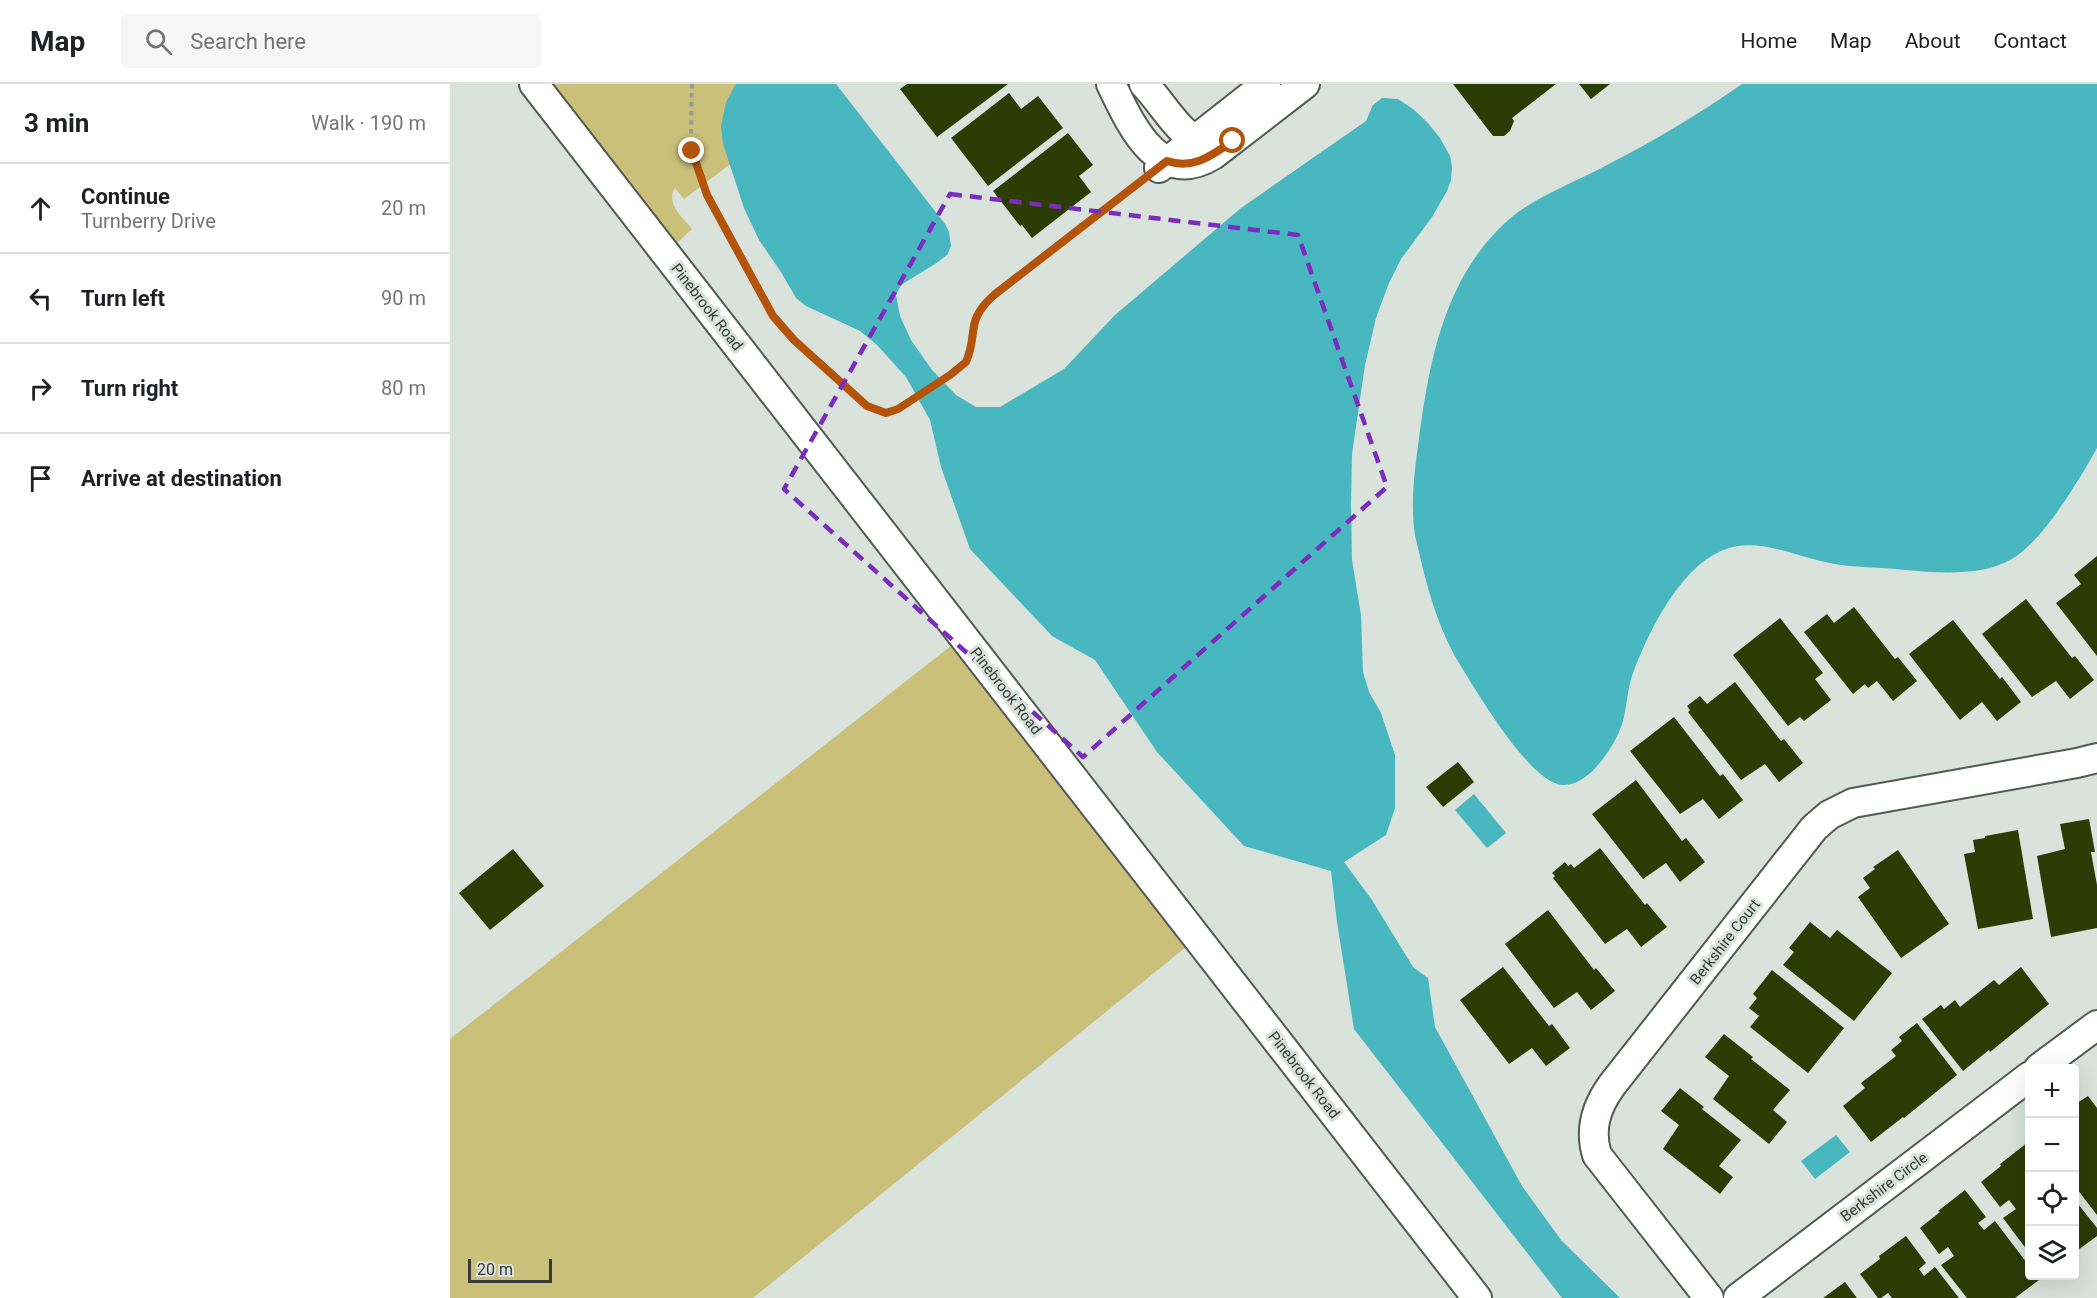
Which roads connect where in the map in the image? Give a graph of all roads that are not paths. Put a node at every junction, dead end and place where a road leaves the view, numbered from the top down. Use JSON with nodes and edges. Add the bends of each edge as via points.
{"nodes":[{"id":1,"x":534,"y":84,"type":"edge"},
{"id":2,"x":1111,"y":84,"type":"edge"},
{"id":3,"x":1144,"y":84,"type":"edge"},
{"id":4,"x":1266,"y":84,"type":"edge"},
{"id":5,"x":1305,"y":84,"type":"edge"},
{"id":6,"x":1195,"y":139,"type":"junction"},
{"id":7,"x":1233,"y":141,"type":"junction"},
{"id":8,"x":1163,"y":164,"type":"junction"},
{"id":9,"x":2097,"y":758,"type":"edge"},
{"id":10,"x":2097,"y":1025,"type":"edge"},
{"id":11,"x":2045,"y":1064,"type":"edge"},
{"id":12,"x":2025,"y":1080,"type":"edge"},
{"id":13,"x":1477,"y":1298,"type":"edge"},
{"id":14,"x":1709,"y":1298,"type":"edge"},
{"id":15,"x":1738,"y":1298,"type":"edge"}],
"edges":[{"from":1,"to":13,"type":"street","name":"Pinebrook Road"},
{"from":2,"to":8,"type":"street","via":[[1140,139]]},
{"from":3,"to":6,"type":"street","via":[[1182,130]]},
{"from":4,"to":6,"type":"street"},
{"from":5,"to":7,"type":"street"},
{"from":6,"to":7,"type":"street","via":[[1209,145]]},
{"from":6,"to":8,"type":"street"},
{"from":7,"to":8,"type":"street","via":[[1198,162]]},
{"from":9,"to":14,"type":"street","name":"Berkshire Court","via":[[1853,803],[1829,815],[1814,828],[1611,1085],[1593,1124],[1597,1155]]},
{"from":10,"to":11,"type":"street"},
{"from":12,"to":15,"type":"street","name":"Berkshire Circle"}]}
